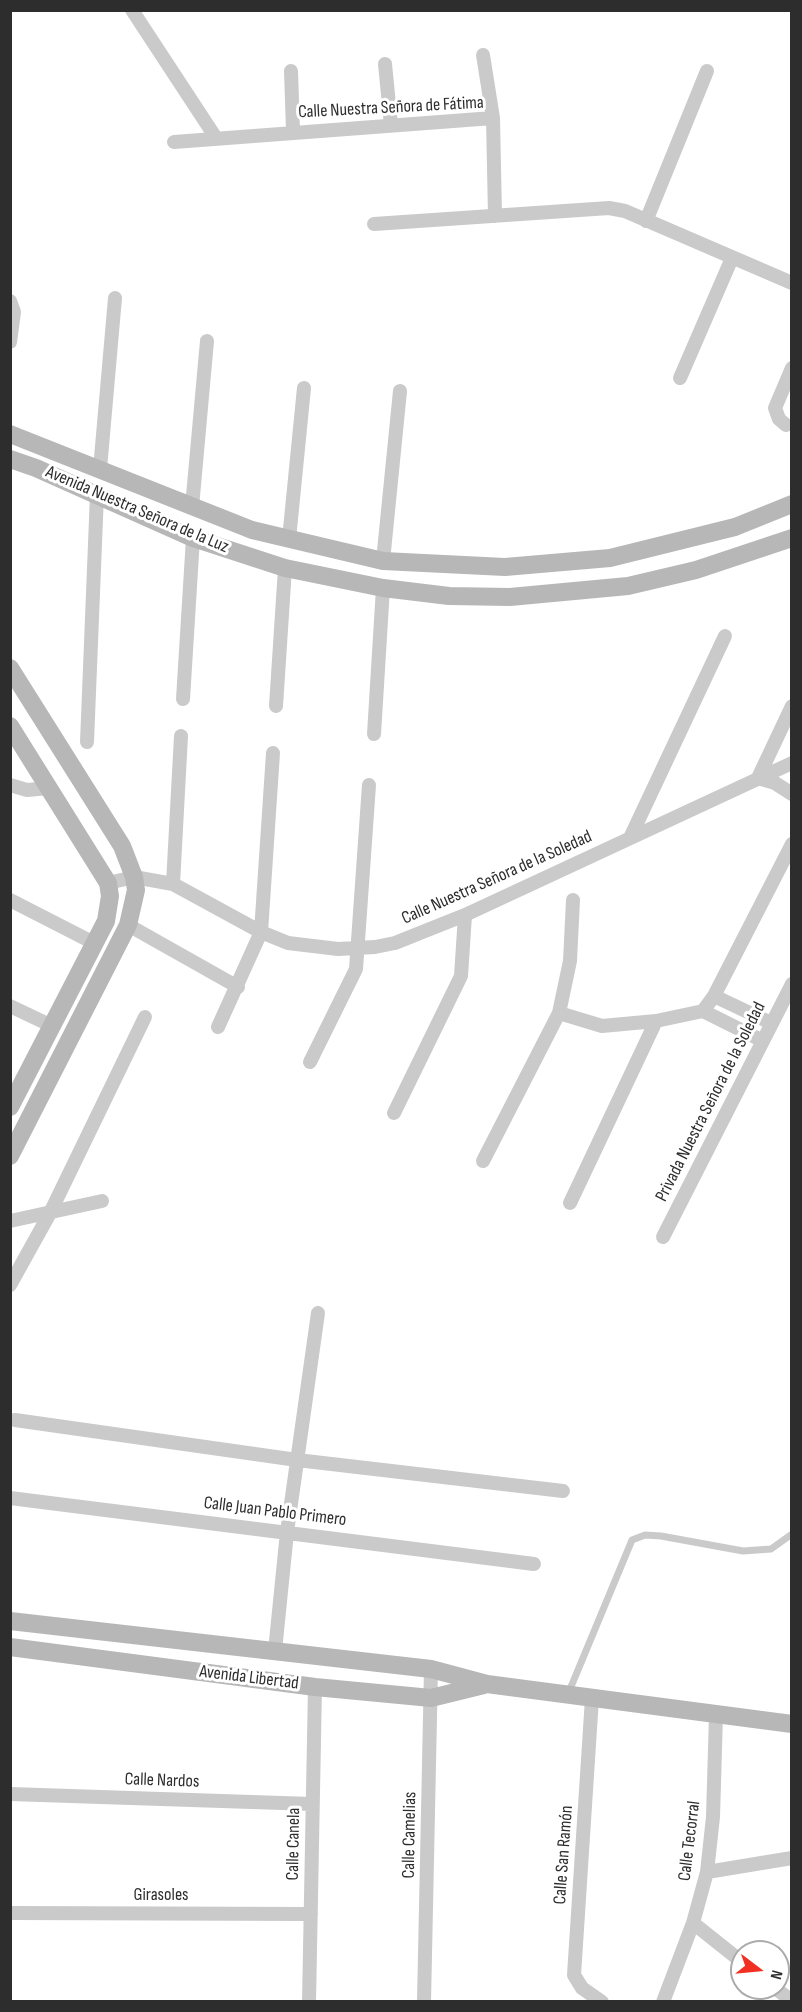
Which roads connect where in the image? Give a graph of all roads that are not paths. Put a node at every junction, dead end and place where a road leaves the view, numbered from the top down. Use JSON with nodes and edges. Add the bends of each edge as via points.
{"nodes":[{"id":1,"x":132,"y":10,"type":"edge"},
{"id":2,"x":483,"y":55,"type":"dead end"},
{"id":3,"x":385,"y":64,"type":"dead end"},
{"id":4,"x":707,"y":70,"type":"dead end"},
{"id":5,"x":291,"y":71,"type":"dead end"},
{"id":6,"x":493,"y":118,"type":"junction"},
{"id":7,"x":391,"y":125,"type":"junction"},
{"id":8,"x":293,"y":131,"type":"junction"},
{"id":9,"x":216,"y":138,"type":"junction"},
{"id":10,"x":174,"y":142,"type":"dead end"},
{"id":11,"x":495,"y":216,"type":"junction"},
{"id":12,"x":646,"y":221,"type":"junction"},
{"id":13,"x":374,"y":224,"type":"dead end"},
{"id":14,"x":732,"y":258,"type":"junction"},
{"id":15,"x":792,"y":283,"type":"edge"},
{"id":16,"x":115,"y":298,"type":"dead end"},
{"id":17,"x":10,"y":301,"type":"edge"},
{"id":18,"x":207,"y":341,"type":"dead end"},
{"id":19,"x":10,"y":342,"type":"edge"},
{"id":20,"x":792,"y":368,"type":"edge"},
{"id":21,"x":680,"y":378,"type":"dead end"},
{"id":22,"x":304,"y":388,"type":"dead end"},
{"id":23,"x":400,"y":392,"type":"dead end"},
{"id":24,"x":786,"y":425,"type":"dead end"},
{"id":25,"x":10,"y":434,"type":"edge"},
{"id":26,"x":10,"y":459,"type":"edge"},
{"id":27,"x":100,"y":469,"type":"junction"},
{"id":28,"x":97,"y":494,"type":"junction"},
{"id":29,"x":785,"y":506,"type":"edge"},
{"id":30,"x":192,"y":507,"type":"junction"},
{"id":31,"x":792,"y":537,"type":"edge"},
{"id":32,"x":193,"y":538,"type":"junction"},
{"id":33,"x":289,"y":539,"type":"junction"},
{"id":34,"x":383,"y":561,"type":"junction"},
{"id":35,"x":285,"y":568,"type":"junction"},
{"id":36,"x":383,"y":588,"type":"junction"},
{"id":37,"x":725,"y":636,"type":"dead end"},
{"id":38,"x":10,"y":668,"type":"edge"},
{"id":39,"x":183,"y":699,"type":"dead end"},
{"id":40,"x":276,"y":706,"type":"dead end"},
{"id":41,"x":792,"y":706,"type":"edge"},
{"id":42,"x":10,"y":726,"type":"edge"},
{"id":43,"x":374,"y":734,"type":"dead end"},
{"id":44,"x":181,"y":736,"type":"dead end"},
{"id":45,"x":87,"y":742,"type":"dead end"},
{"id":46,"x":273,"y":753,"type":"dead end"},
{"id":47,"x":792,"y":763,"type":"edge"},
{"id":48,"x":758,"y":777,"type":"junction"},
{"id":49,"x":10,"y":785,"type":"edge"},
{"id":50,"x":369,"y":785,"type":"dead end"},
{"id":51,"x":49,"y":788,"type":"junction"},
{"id":52,"x":792,"y":794,"type":"edge"},
{"id":53,"x":630,"y":838,"type":"junction"},
{"id":54,"x":792,"y":844,"type":"edge"},
{"id":55,"x":135,"y":877,"type":"junction"},
{"id":56,"x":108,"y":883,"type":"junction"},
{"id":57,"x":173,"y":884,"type":"junction"},
{"id":58,"x":10,"y":900,"type":"edge"},
{"id":59,"x":573,"y":900,"type":"dead end"},
{"id":60,"x":465,"y":915,"type":"junction"},
{"id":61,"x":128,"y":925,"type":"junction"},
{"id":62,"x":261,"y":932,"type":"junction"},
{"id":63,"x":94,"y":943,"type":"junction"},
{"id":64,"x":358,"y":949,"type":"junction"},
{"id":65,"x":792,"y":984,"type":"edge"},
{"id":66,"x":237,"y":987,"type":"junction"},
{"id":67,"x":714,"y":996,"type":"junction"},
{"id":68,"x":10,"y":1006,"type":"edge"},
{"id":69,"x":703,"y":1011,"type":"junction"},
{"id":70,"x":559,"y":1013,"type":"junction"},
{"id":71,"x":145,"y":1017,"type":"dead end"},
{"id":72,"x":656,"y":1021,"type":"junction"},
{"id":73,"x":771,"y":1023,"type":"junction"},
{"id":74,"x":52,"y":1026,"type":"junction"},
{"id":75,"x":218,"y":1026,"type":"dead end"},
{"id":76,"x":761,"y":1040,"type":"junction"},
{"id":77,"x":310,"y":1062,"type":"dead end"},
{"id":78,"x":10,"y":1107,"type":"edge"},
{"id":79,"x":394,"y":1113,"type":"dead end"},
{"id":80,"x":10,"y":1156,"type":"edge"},
{"id":81,"x":483,"y":1161,"type":"dead end"},
{"id":82,"x":102,"y":1201,"type":"dead end"},
{"id":83,"x":570,"y":1203,"type":"dead end"},
{"id":84,"x":50,"y":1214,"type":"junction"},
{"id":85,"x":10,"y":1221,"type":"edge"},
{"id":86,"x":663,"y":1237,"type":"dead end"},
{"id":87,"x":10,"y":1285,"type":"edge"},
{"id":88,"x":318,"y":1313,"type":"dead end"},
{"id":89,"x":15,"y":1420,"type":"dead end"},
{"id":90,"x":297,"y":1460,"type":"junction"},
{"id":91,"x":563,"y":1491,"type":"dead end"},
{"id":92,"x":10,"y":1498,"type":"edge"},
{"id":93,"x":287,"y":1532,"type":"junction"},
{"id":94,"x":792,"y":1534,"type":"edge"},
{"id":95,"x":534,"y":1564,"type":"dead end"},
{"id":96,"x":10,"y":1621,"type":"edge"},
{"id":97,"x":10,"y":1647,"type":"edge"},
{"id":98,"x":275,"y":1651,"type":"junction"},
{"id":99,"x":431,"y":1669,"type":"junction"},
{"id":100,"x":486,"y":1684,"type":"junction"},
{"id":101,"x":315,"y":1687,"type":"junction"},
{"id":102,"x":568,"y":1694,"type":"junction"},
{"id":103,"x":431,"y":1698,"type":"junction"},
{"id":104,"x":592,"y":1698,"type":"junction"},
{"id":105,"x":716,"y":1715,"type":"junction"},
{"id":106,"x":792,"y":1724,"type":"edge"},
{"id":107,"x":10,"y":1794,"type":"edge"},
{"id":108,"x":312,"y":1804,"type":"junction"},
{"id":109,"x":792,"y":1858,"type":"edge"},
{"id":110,"x":707,"y":1872,"type":"junction"},
{"id":111,"x":10,"y":1912,"type":"edge"},
{"id":112,"x":311,"y":1914,"type":"junction"},
{"id":113,"x":693,"y":1923,"type":"junction"},
{"id":114,"x":730,"y":1952,"type":"edge"},
{"id":115,"x":309,"y":2001,"type":"edge"},
{"id":116,"x":424,"y":2001,"type":"edge"},
{"id":117,"x":603,"y":2001,"type":"edge"},
{"id":118,"x":663,"y":2001,"type":"edge"}],
"edges":[{"from":1,"to":9,"type":"street"},
{"from":2,"to":6,"type":"street"},
{"from":3,"to":7,"type":"street"},
{"from":4,"to":12,"type":"street"},
{"from":5,"to":8,"type":"street"},
{"from":6,"to":7,"type":"street","name":"Calle Nuestra Señora de Fátima"},
{"from":6,"to":11,"type":"street","name":"Calle Nuestra Señora de Fátima"},
{"from":7,"to":8,"type":"street","name":"Calle Nuestra Señora de Fátima"},
{"from":8,"to":9,"type":"street","name":"Calle Nuestra Señora de Fátima"},
{"from":9,"to":10,"type":"street","name":"Calle Nuestra Señora de Fátima"},
{"from":11,"to":12,"type":"street","via":[[609,208]]},
{"from":11,"to":13,"type":"street"},
{"from":12,"to":14,"type":"street"},
{"from":14,"to":15,"type":"street"},
{"from":14,"to":21,"type":"street"},
{"from":16,"to":27,"type":"street"},
{"from":17,"to":19,"type":"street","via":[[14,312]]},
{"from":18,"to":30,"type":"street"},
{"from":20,"to":24,"type":"street","via":[[776,408]]},
{"from":22,"to":33,"type":"street"},
{"from":23,"to":34,"type":"street"},
{"from":25,"to":27,"type":"street","name":"Avenida Nuestra Señora de la Luz"},
{"from":26,"to":28,"type":"street","name":"Avenida Nuestra Señora de la Luz"},
{"from":27,"to":30,"type":"street","name":"Avenida Nuestra Señora de la Luz"},
{"from":28,"to":32,"type":"street","name":"Avenida Nuestra Señora de la Luz"},
{"from":28,"to":45,"type":"street"},
{"from":29,"to":31,"type":"street"},
{"from":29,"to":34,"type":"street","name":"Avenida Nuestra Señora de la Luz","via":[[699,538],[610,558],[505,567]]},
{"from":30,"to":33,"type":"street","name":"Avenida Nuestra Señora de la Luz","via":[[252,530]]},
{"from":31,"to":36,"type":"street","name":"Avenida Nuestra Señora de la Luz","via":[[696,570],[593,591],[449,597]]},
{"from":32,"to":35,"type":"street","name":"Avenida Nuestra Señora de la Luz"},
{"from":32,"to":39,"type":"street"},
{"from":33,"to":34,"type":"street","name":"Avenida Nuestra Señora de la Luz"},
{"from":35,"to":36,"type":"street","name":"Avenida Nuestra Señora de la Luz"},
{"from":35,"to":40,"type":"street"},
{"from":36,"to":43,"type":"street"},
{"from":37,"to":53,"type":"street"},
{"from":38,"to":55,"type":"street","via":[[122,846]]},
{"from":41,"to":48,"type":"street"},
{"from":42,"to":51,"type":"street"},
{"from":44,"to":57,"type":"street"},
{"from":46,"to":62,"type":"street"},
{"from":47,"to":48,"type":"street","name":"Calle Nuestra Señora de la Soledad"},
{"from":48,"to":52,"type":"street"},
{"from":48,"to":53,"type":"street","name":"Calle Nuestra Señora de la Soledad"},
{"from":49,"to":51,"type":"street","via":[[27,790]]},
{"from":50,"to":64,"type":"street"},
{"from":51,"to":56,"type":"street"},
{"from":53,"to":60,"type":"street","name":"Calle Nuestra Señora de la Soledad"},
{"from":54,"to":67,"type":"street"},
{"from":55,"to":56,"type":"street","name":"Calle Nuestra Señora de la Soledad"},
{"from":55,"to":57,"type":"street","name":"Calle Nuestra Señora de la Soledad"},
{"from":55,"to":61,"type":"street","via":[[134,905]]},
{"from":56,"to":63,"type":"street","via":[[106,921]]},
{"from":57,"to":62,"type":"street","name":"Calle Nuestra Señora de la Soledad"},
{"from":58,"to":63,"type":"street"},
{"from":59,"to":70,"type":"street","via":[[570,961]]},
{"from":60,"to":64,"type":"street","name":"Calle Nuestra Señora de la Soledad","via":[[395,943]]},
{"from":60,"to":79,"type":"street","via":[[461,976]]},
{"from":61,"to":66,"type":"street"},
{"from":61,"to":80,"type":"street"},
{"from":62,"to":64,"type":"street","name":"Calle Nuestra Señora de la Soledad","via":[[303,946]]},
{"from":62,"to":66,"type":"street"},
{"from":63,"to":74,"type":"street"},
{"from":64,"to":77,"type":"street","via":[[353,977]]},
{"from":65,"to":73,"type":"street","name":"Privada Nuestra Señora de la Soledad"},
{"from":66,"to":75,"type":"street"},
{"from":67,"to":69,"type":"street"},
{"from":67,"to":73,"type":"street"},
{"from":68,"to":74,"type":"street"},
{"from":69,"to":72,"type":"street"},
{"from":69,"to":76,"type":"street"},
{"from":70,"to":72,"type":"street","via":[[602,1026]]},
{"from":70,"to":81,"type":"street"},
{"from":71,"to":84,"type":"street"},
{"from":72,"to":83,"type":"street"},
{"from":73,"to":76,"type":"street","name":"Privada Nuestra Señora de la Soledad"},
{"from":74,"to":78,"type":"street"},
{"from":76,"to":86,"type":"street","name":"Privada Nuestra Señora de la Soledad"},
{"from":82,"to":84,"type":"street"},
{"from":84,"to":85,"type":"street"},
{"from":84,"to":87,"type":"street"},
{"from":88,"to":90,"type":"street"},
{"from":89,"to":90,"type":"street"},
{"from":90,"to":91,"type":"street"},
{"from":90,"to":93,"type":"street"},
{"from":92,"to":93,"type":"street","name":"Calle Juan Pablo Primero"},
{"from":93,"to":95,"type":"street","name":"Calle Juan Pablo Primero"},
{"from":93,"to":98,"type":"street"},
{"from":94,"to":102,"type":"lane","via":[[771,1548],[743,1551],[661,1536],[645,1535],[632,1540]]},
{"from":96,"to":98,"type":"street","name":"Avenida Libertad"},
{"from":97,"to":101,"type":"street","name":"Avenida Libertad"},
{"from":98,"to":99,"type":"street","name":"Avenida Libertad"},
{"from":99,"to":100,"type":"street","name":"Avenida Libertad"},
{"from":99,"to":103,"type":"street","name":"Calle Camelias"},
{"from":100,"to":102,"type":"street","name":"Avenida Libertad"},
{"from":100,"to":103,"type":"street","name":"Avenida Libertad"},
{"from":101,"to":103,"type":"street","name":"Avenida Libertad"},
{"from":101,"to":108,"type":"street","name":"Calle Canela"},
{"from":102,"to":104,"type":"street","name":"Avenida Libertad"},
{"from":103,"to":116,"type":"street","name":"Calle Camelias"},
{"from":104,"to":105,"type":"street","name":"Avenida Libertad"},
{"from":104,"to":117,"type":"street","name":"Calle San Ramón","via":[[574,1975],[582,1988]]},
{"from":105,"to":106,"type":"street","name":"Avenida Libertad"},
{"from":105,"to":110,"type":"street","name":"Calle Tecorral"},
{"from":107,"to":108,"type":"street","name":"Calle Nardos"},
{"from":108,"to":112,"type":"street","name":"Calle Canela"},
{"from":109,"to":110,"type":"street"},
{"from":110,"to":113,"type":"street","name":"Calle Tecorral"},
{"from":111,"to":112,"type":"street","name":"Girasoles"},
{"from":112,"to":115,"type":"street","name":"Calle Canela"},
{"from":113,"to":114,"type":"street"},
{"from":113,"to":118,"type":"street","name":"Calle Tecorral"}]}
